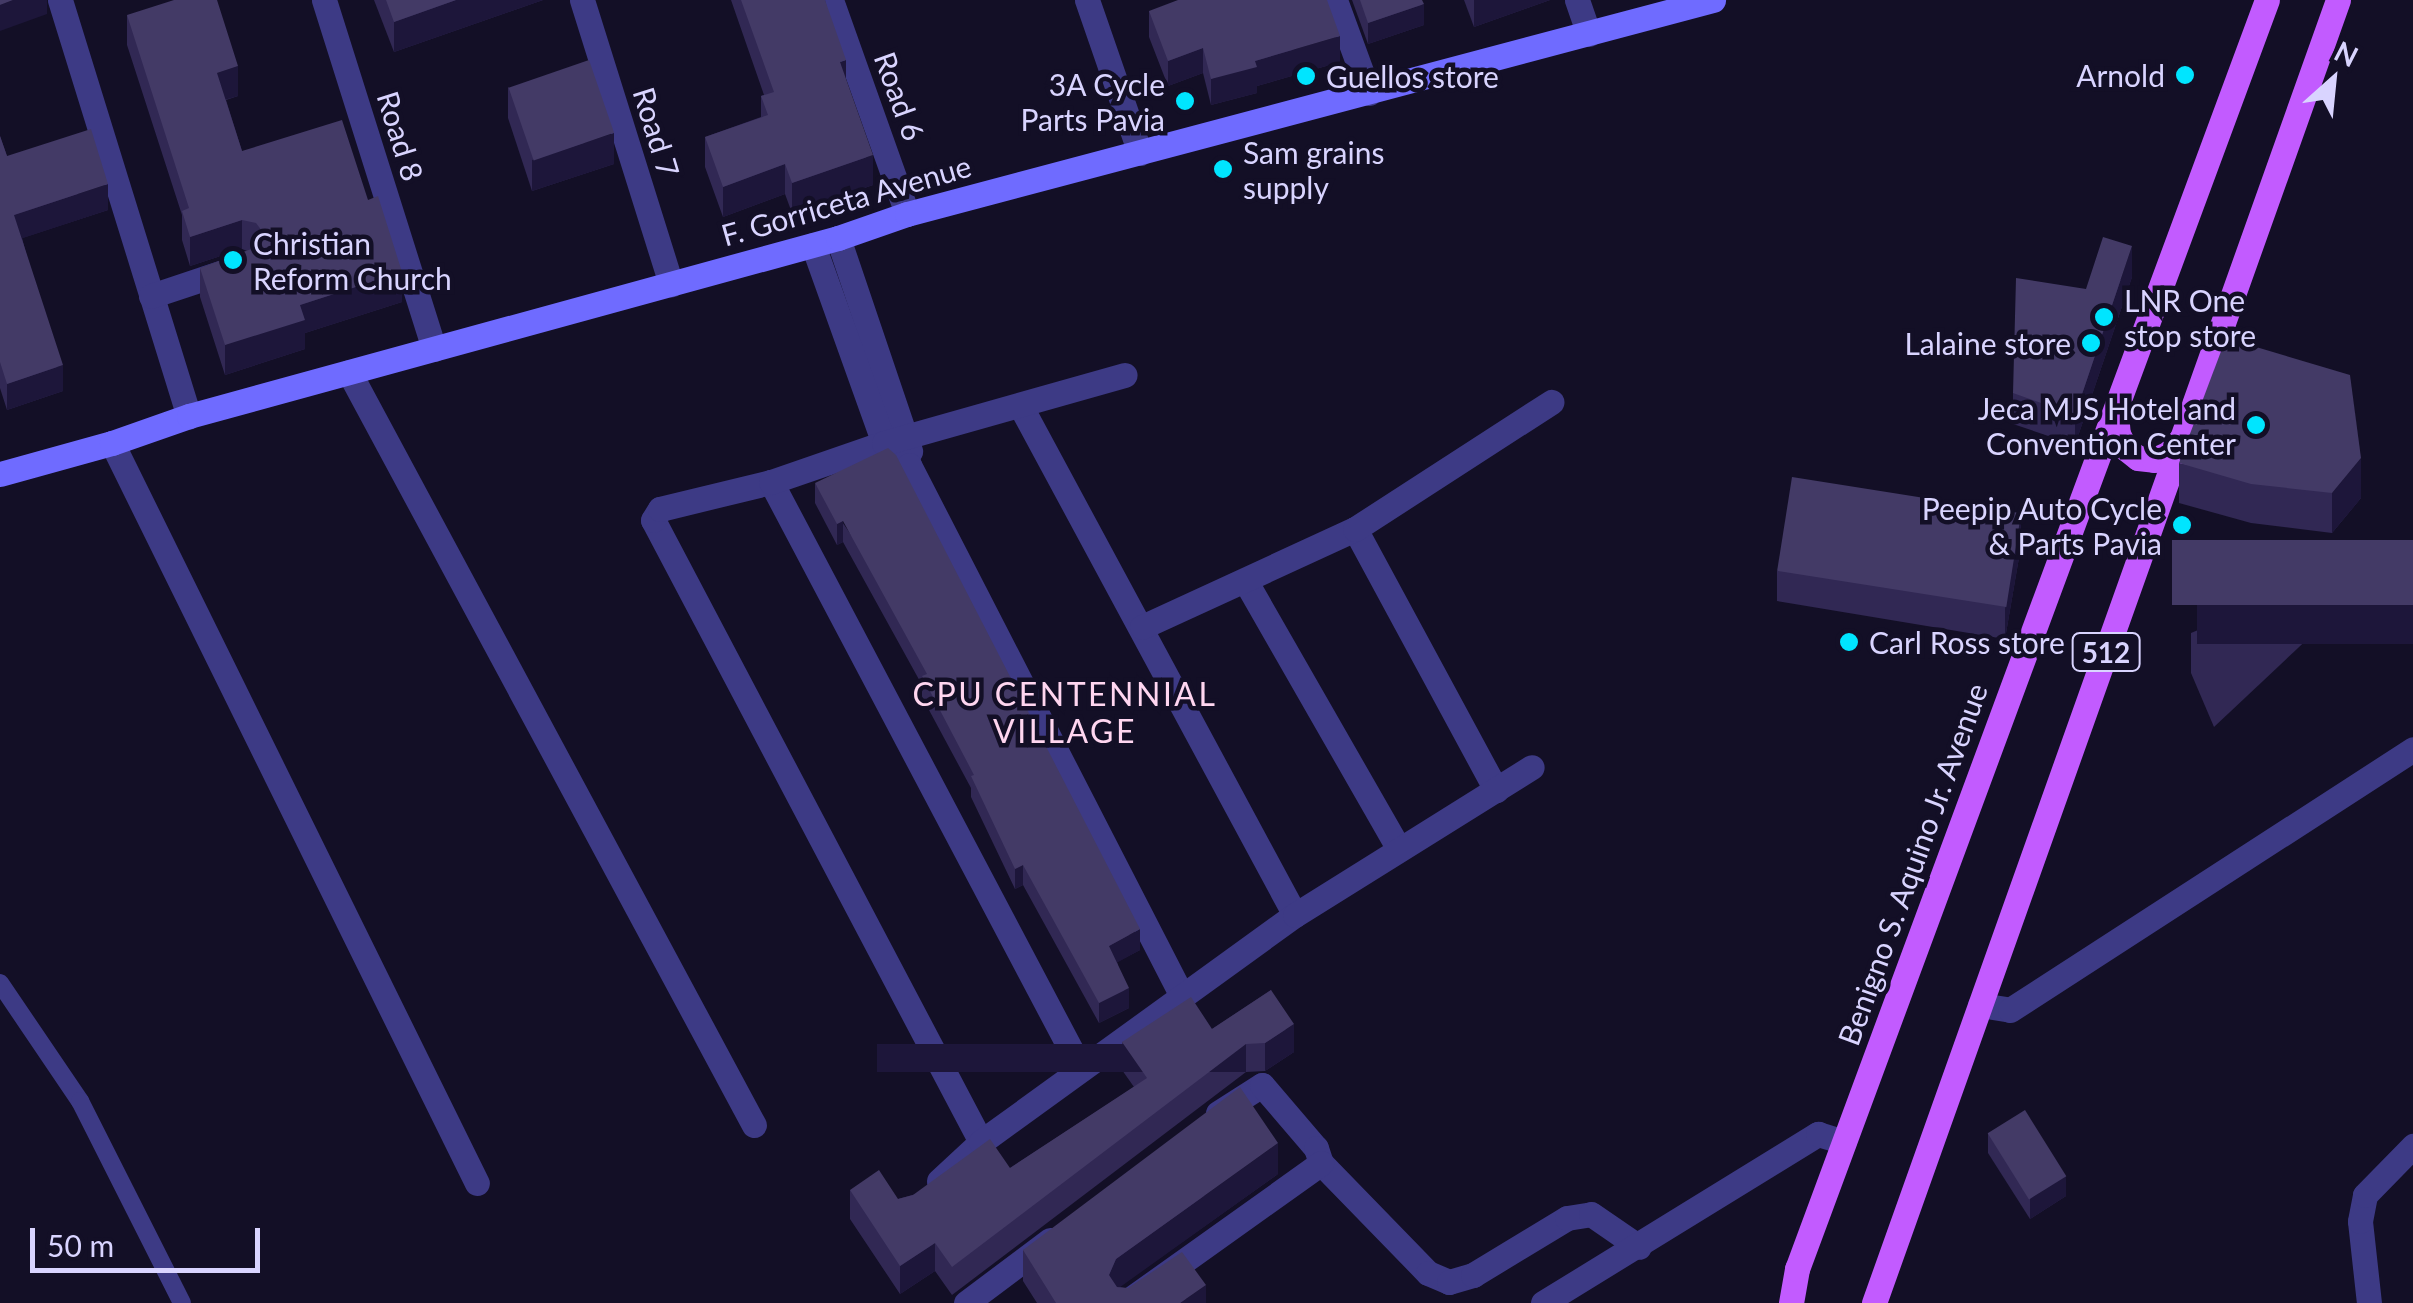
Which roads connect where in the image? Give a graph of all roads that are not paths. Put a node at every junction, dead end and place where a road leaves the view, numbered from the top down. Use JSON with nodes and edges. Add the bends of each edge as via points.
{"nodes":[{"id":1,"x":60,"y":0,"type":"edge"},
{"id":2,"x":324,"y":0,"type":"edge"},
{"id":3,"x":582,"y":0,"type":"edge"},
{"id":4,"x":831,"y":0,"type":"edge"},
{"id":5,"x":1087,"y":0,"type":"edge"},
{"id":6,"x":1335,"y":0,"type":"edge"},
{"id":7,"x":1577,"y":0,"type":"edge"},
{"id":8,"x":1713,"y":0,"type":"edge"},
{"id":9,"x":2267,"y":0,"type":"edge"},
{"id":10,"x":2338,"y":0,"type":"edge"},
{"id":11,"x":1589,"y":34,"type":"junction"},
{"id":12,"x":1369,"y":93,"type":"junction"},
{"id":13,"x":1140,"y":153,"type":"junction"},
{"id":14,"x":907,"y":214,"type":"junction"},
{"id":15,"x":825,"y":241,"type":"junction"},
{"id":16,"x":246,"y":264,"type":"edge"},
{"id":17,"x":671,"y":284,"type":"junction"},
{"id":18,"x":152,"y":296,"type":"junction"},
{"id":19,"x":434,"y":349,"type":"junction"},
{"id":20,"x":349,"y":372,"type":"junction"},
{"id":21,"x":1125,"y":376,"type":"dead end"},
{"id":22,"x":1550,"y":402,"type":"dead end"},
{"id":23,"x":1020,"y":405,"type":"junction"},
{"id":24,"x":2116,"y":408,"type":"junction"},
{"id":25,"x":189,"y":416,"type":"junction"},
{"id":26,"x":2182,"y":437,"type":"junction"},
{"id":27,"x":896,"y":440,"type":"junction"},
{"id":28,"x":112,"y":443,"type":"junction"},
{"id":29,"x":0,"y":474,"type":"edge"},
{"id":30,"x":771,"y":482,"type":"junction"},
{"id":31,"x":1355,"y":529,"type":"junction"},
{"id":32,"x":1246,"y":582,"type":"junction"},
{"id":33,"x":1142,"y":628,"type":"junction"},
{"id":34,"x":2413,"y":750,"type":"edge"},
{"id":35,"x":1532,"y":768,"type":"dead end"},
{"id":36,"x":1496,"y":790,"type":"junction"},
{"id":37,"x":1398,"y":850,"type":"junction"},
{"id":38,"x":1294,"y":915,"type":"junction"},
{"id":39,"x":0,"y":983,"type":"edge"},
{"id":40,"x":1182,"y":996,"type":"junction"},
{"id":41,"x":1980,"y":1005,"type":"junction"},
{"id":42,"x":1082,"y":1069,"type":"junction"},
{"id":43,"x":754,"y":1124,"type":"dead end"},
{"id":44,"x":1195,"y":1130,"type":"edge"},
{"id":45,"x":981,"y":1142,"type":"junction"},
{"id":46,"x":1844,"y":1142,"type":"junction"},
{"id":47,"x":2413,"y":1146,"type":"edge"},
{"id":48,"x":1322,"y":1163,"type":"junction"},
{"id":49,"x":477,"y":1183,"type":"dead end"},
{"id":50,"x":924,"y":1194,"type":"edge"},
{"id":51,"x":1073,"y":1222,"type":"edge"},
{"id":52,"x":1639,"y":1246,"type":"junction"},
{"id":53,"x":182,"y":1303,"type":"edge"},
{"id":54,"x":966,"y":1303,"type":"edge"},
{"id":55,"x":1125,"y":1303,"type":"edge"},
{"id":56,"x":1543,"y":1303,"type":"edge"},
{"id":57,"x":1791,"y":1303,"type":"edge"},
{"id":58,"x":1874,"y":1303,"type":"edge"},
{"id":59,"x":2369,"y":1303,"type":"edge"}],
"edges":[{"from":1,"to":18,"type":"street"},
{"from":2,"to":19,"type":"street","name":"Road 8"},
{"from":3,"to":17,"type":"street","name":"Road 7"},
{"from":4,"to":14,"type":"street","name":"Road 6"},
{"from":5,"to":13,"type":"street"},
{"from":6,"to":12,"type":"street"},
{"from":7,"to":11,"type":"street"},
{"from":8,"to":11,"type":"main road","name":"F. Gorriceta Avenue"},
{"from":9,"to":24,"type":"main road","name":"Benigno S. Aquino Jr. Avenue","number":"512"},
{"from":10,"to":26,"type":"main road","number":"512"},
{"from":11,"to":12,"type":"main road","name":"F. Gorriceta Avenue"},
{"from":12,"to":13,"type":"main road","name":"F. Gorriceta Avenue"},
{"from":13,"to":14,"type":"main road","name":"F. Gorriceta Avenue"},
{"from":14,"to":15,"type":"main road","name":"F. Gorriceta Avenue"},
{"from":15,"to":17,"type":"main road","name":"F. Gorriceta Avenue"},
{"from":15,"to":27,"type":"street"},
{"from":16,"to":18,"type":"street"},
{"from":17,"to":19,"type":"main road","name":"F. Gorriceta Avenue"},
{"from":18,"to":25,"type":"street"},
{"from":19,"to":20,"type":"main road","name":"F. Gorriceta Avenue"},
{"from":20,"to":25,"type":"main road","name":"F. Gorriceta Avenue"},
{"from":20,"to":43,"type":"street"},
{"from":21,"to":23,"type":"street"},
{"from":22,"to":31,"type":"street"},
{"from":23,"to":27,"type":"street"},
{"from":23,"to":33,"type":"street"},
{"from":24,"to":26,"type":"main road","via":[[2118,434],[2138,458],[2168,454]]},
{"from":24,"to":46,"type":"main road","name":"Benigno S. Aquino Jr. Avenue","number":"512"},
{"from":25,"to":28,"type":"main road","name":"F. Gorriceta Avenue"},
{"from":26,"to":41,"type":"main road","number":"512"},
{"from":27,"to":30,"type":"street"},
{"from":27,"to":40,"type":"street"},
{"from":28,"to":29,"type":"main road","name":"F. Gorriceta Avenue"},
{"from":28,"to":49,"type":"street"},
{"from":30,"to":42,"type":"street"},
{"from":30,"to":45,"type":"street","via":[[660,510],[653,520]]},
{"from":31,"to":32,"type":"street"},
{"from":31,"to":36,"type":"street"},
{"from":32,"to":33,"type":"street"},
{"from":32,"to":37,"type":"street"},
{"from":33,"to":38,"type":"street"},
{"from":34,"to":41,"type":"street","via":[[2010,1010]]},
{"from":35,"to":36,"type":"street"},
{"from":36,"to":37,"type":"street"},
{"from":37,"to":38,"type":"street"},
{"from":38,"to":40,"type":"street"},
{"from":39,"to":53,"type":"lane","via":[[80,1100]]},
{"from":40,"to":42,"type":"street"},
{"from":41,"to":58,"type":"main road","number":"512"},
{"from":42,"to":45,"type":"street"},
{"from":44,"to":48,"type":"street","via":[[1262,1084]]},
{"from":45,"to":50,"type":"street"},
{"from":46,"to":52,"type":"street","via":[[1818,1134]]},
{"from":46,"to":57,"type":"main road","name":"Benigno S. Aquino Jr. Avenue","number":"512"},
{"from":47,"to":59,"type":"street","via":[[2365,1195],[2360,1220]]},
{"from":48,"to":52,"type":"street","via":[[1428,1273],[1448,1282],[1473,1276],[1567,1218],[1591,1214]]},
{"from":48,"to":55,"type":"street"},
{"from":51,"to":54,"type":"street"},
{"from":52,"to":56,"type":"street"}]}
